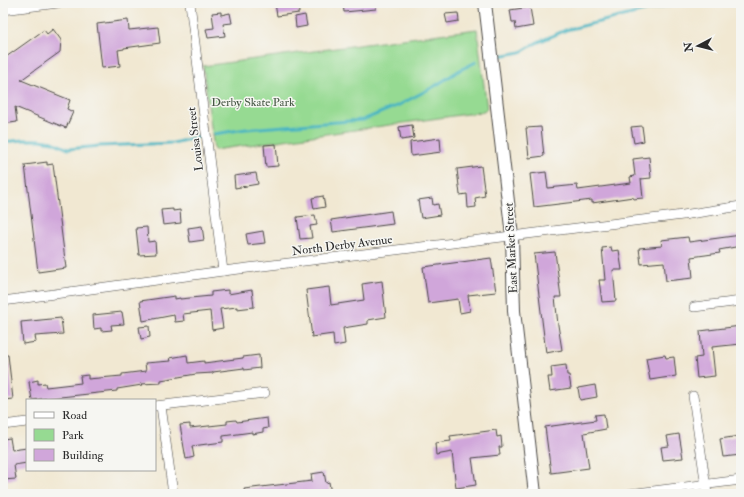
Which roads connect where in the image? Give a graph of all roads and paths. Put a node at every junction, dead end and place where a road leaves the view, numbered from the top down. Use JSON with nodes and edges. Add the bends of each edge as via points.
{"nodes":[{"id":1,"x":58,"y":3,"type":"edge"},
{"id":2,"x":190,"y":3,"type":"edge"},
{"id":3,"x":485,"y":3,"type":"edge"},
{"id":4,"x":3,"y":10,"type":"edge"},
{"id":5,"x":741,"y":206,"type":"edge"},
{"id":6,"x":512,"y":236,"type":"junction"},
{"id":7,"x":223,"y":271,"type":"junction"},
{"id":8,"x":3,"y":301,"type":"edge"},
{"id":9,"x":741,"y":301,"type":"edge"},
{"id":10,"x":694,"y":307,"type":"dead end"},
{"id":11,"x":265,"y":393,"type":"dead end"},
{"id":12,"x":693,"y":396,"type":"dead end"},
{"id":13,"x":158,"y":406,"type":"edge"},
{"id":14,"x":26,"y":422,"type":"edge"},
{"id":15,"x":3,"y":425,"type":"edge"},
{"id":16,"x":741,"y":480,"type":"edge"},
{"id":17,"x":706,"y":484,"type":"junction"},
{"id":18,"x":173,"y":494,"type":"edge"},
{"id":19,"x":535,"y":494,"type":"edge"},
{"id":20,"x":629,"y":494,"type":"edge"},
{"id":21,"x":707,"y":494,"type":"edge"}],
"edges":[{"from":1,"to":4,"type":"street"},
{"from":2,"to":7,"type":"street","name":"Louisa Street"},
{"from":3,"to":6,"type":"street","name":"East Market Street"},
{"from":5,"to":6,"type":"street","name":"North Derby Avenue"},
{"from":6,"to":7,"type":"street","name":"North Derby Avenue"},
{"from":6,"to":19,"type":"street","name":"East Market Street","via":[[514,311]]},
{"from":7,"to":8,"type":"street","name":"North Derby Avenue"},
{"from":9,"to":10,"type":"street"},
{"from":11,"to":13,"type":"street"},
{"from":12,"to":17,"type":"street"},
{"from":13,"to":18,"type":"street"},
{"from":14,"to":15,"type":"street"},
{"from":16,"to":17,"type":"street"},
{"from":17,"to":20,"type":"street"},
{"from":17,"to":21,"type":"street"}]}
